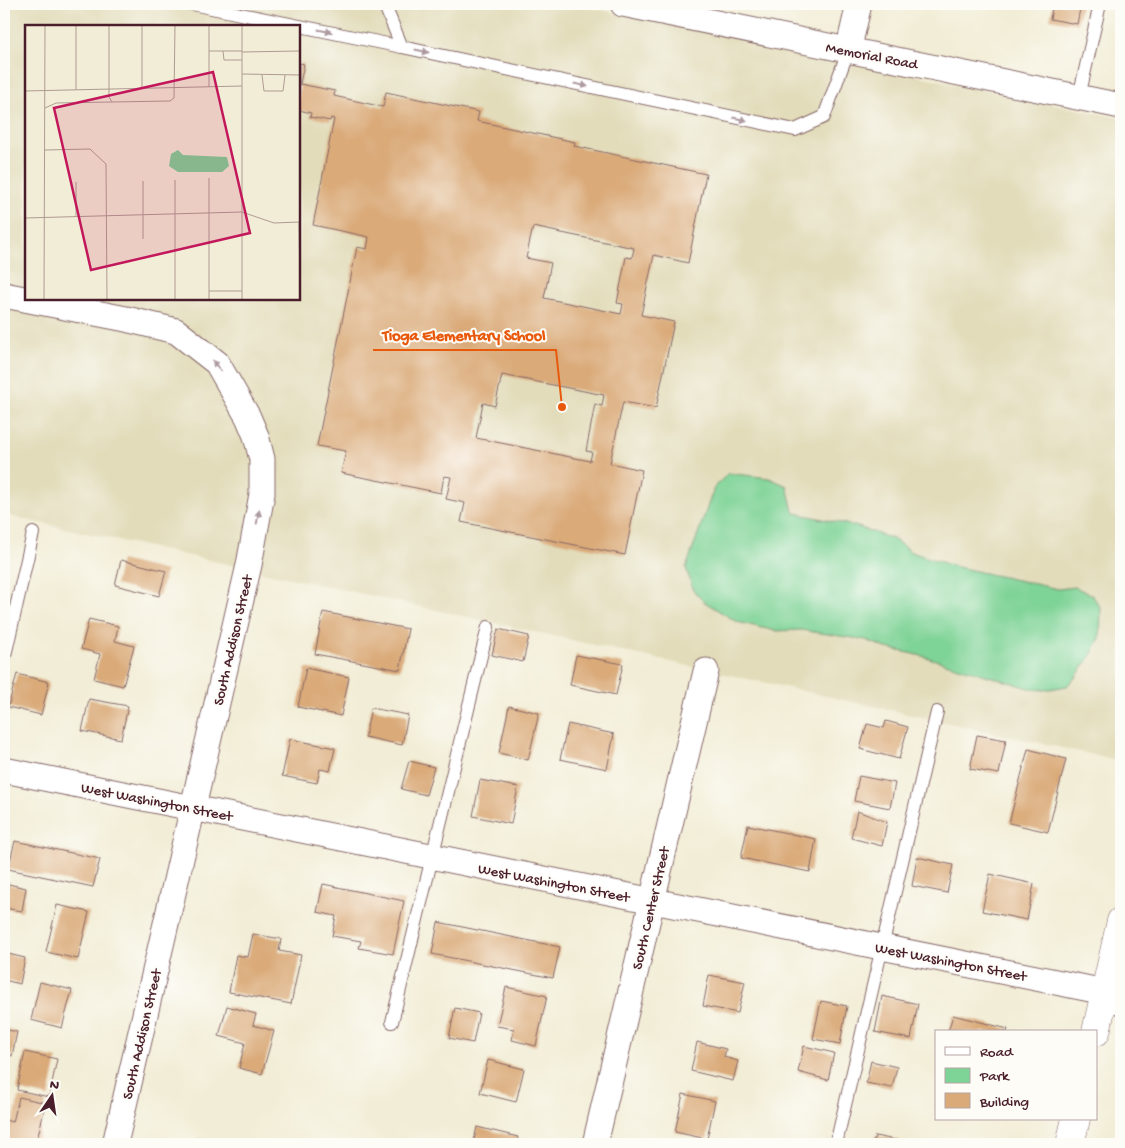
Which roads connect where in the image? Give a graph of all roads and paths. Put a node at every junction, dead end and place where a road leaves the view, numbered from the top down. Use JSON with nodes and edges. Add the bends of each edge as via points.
{"nodes":[{"id":1,"x":192,"y":4,"type":"edge"},
{"id":2,"x":388,"y":4,"type":"edge"},
{"id":3,"x":625,"y":4,"type":"edge"},
{"id":4,"x":859,"y":4,"type":"edge"},
{"id":5,"x":1100,"y":4,"type":"edge"},
{"id":6,"x":295,"y":25,"type":"edge"},
{"id":7,"x":300,"y":26,"type":"edge"},
{"id":8,"x":402,"y":47,"type":"junction"},
{"id":9,"x":848,"y":51,"type":"junction"},
{"id":10,"x":1079,"y":97,"type":"junction"},
{"id":11,"x":1121,"y":106,"type":"edge"},
{"id":12,"x":4,"y":295,"type":"edge"},
{"id":13,"x":25,"y":299,"type":"edge"},
{"id":14,"x":29,"y":300,"type":"edge"},
{"id":15,"x":33,"y":534,"type":"dead end"},
{"id":16,"x":488,"y":627,"type":"dead end"},
{"id":17,"x":4,"y":660,"type":"edge"},
{"id":18,"x":706,"y":672,"type":"dead end"},
{"id":19,"x":937,"y":712,"type":"dead end"},
{"id":20,"x":4,"y":770,"type":"edge"},
{"id":21,"x":194,"y":809,"type":"junction"},
{"id":22,"x":432,"y":857,"type":"junction"},
{"id":23,"x":652,"y":901,"type":"junction"},
{"id":24,"x":1121,"y":921,"type":"edge"},
{"id":25,"x":883,"y":948,"type":"junction"},
{"id":26,"x":1113,"y":997,"type":"edge"},
{"id":27,"x":392,"y":1022,"type":"dead end"},
{"id":28,"x":1097,"y":1030,"type":"edge"},
{"id":29,"x":1076,"y":1120,"type":"edge"},
{"id":30,"x":115,"y":1144,"type":"edge"},
{"id":31,"x":595,"y":1144,"type":"edge"},
{"id":32,"x":836,"y":1144,"type":"edge"},
{"id":33,"x":1070,"y":1144,"type":"edge"}],
"edges":[{"from":1,"to":6,"type":"lane","one_way":true},
{"from":2,"to":8,"type":"lane","via":[[387,11]]},
{"from":3,"to":9,"type":"street","name":"Memorial Road"},
{"from":4,"to":9,"type":"street"},
{"from":5,"to":10,"type":"lane"},
{"from":7,"to":8,"type":"lane","one_way":true},
{"from":8,"to":9,"type":"lane","one_way":true,"via":[[794,130],[824,118]]},
{"from":9,"to":10,"type":"street","name":"Memorial Road"},
{"from":10,"to":11,"type":"street","name":"Memorial Road"},
{"from":13,"to":12,"type":"street","name":"South Addison Street","one_way":true},
{"from":21,"to":14,"type":"street","name":"South Addison Street","one_way":true,"via":[[262,494],[262,459],[256,436],[217,364],[176,331]]},
{"from":15,"to":17,"type":"lane"},
{"from":16,"to":22,"type":"lane"},
{"from":18,"to":23,"type":"street","name":"South Center Street"},
{"from":19,"to":25,"type":"lane"},
{"from":20,"to":21,"type":"street","name":"West Washington Street"},
{"from":21,"to":22,"type":"street","name":"West Washington Street"},
{"from":21,"to":30,"type":"street","name":"South Addison Street"},
{"from":22,"to":23,"type":"street","name":"West Washington Street"},
{"from":22,"to":27,"type":"lane"},
{"from":23,"to":25,"type":"street","name":"West Washington Street"},
{"from":23,"to":31,"type":"street","name":"South Center Street"},
{"from":24,"to":26,"type":"main road"},
{"from":25,"to":26,"type":"street","name":"West Washington Street"},
{"from":25,"to":32,"type":"lane"},
{"from":26,"to":28,"type":"main road"},
{"from":29,"to":33,"type":"main road"}]}
